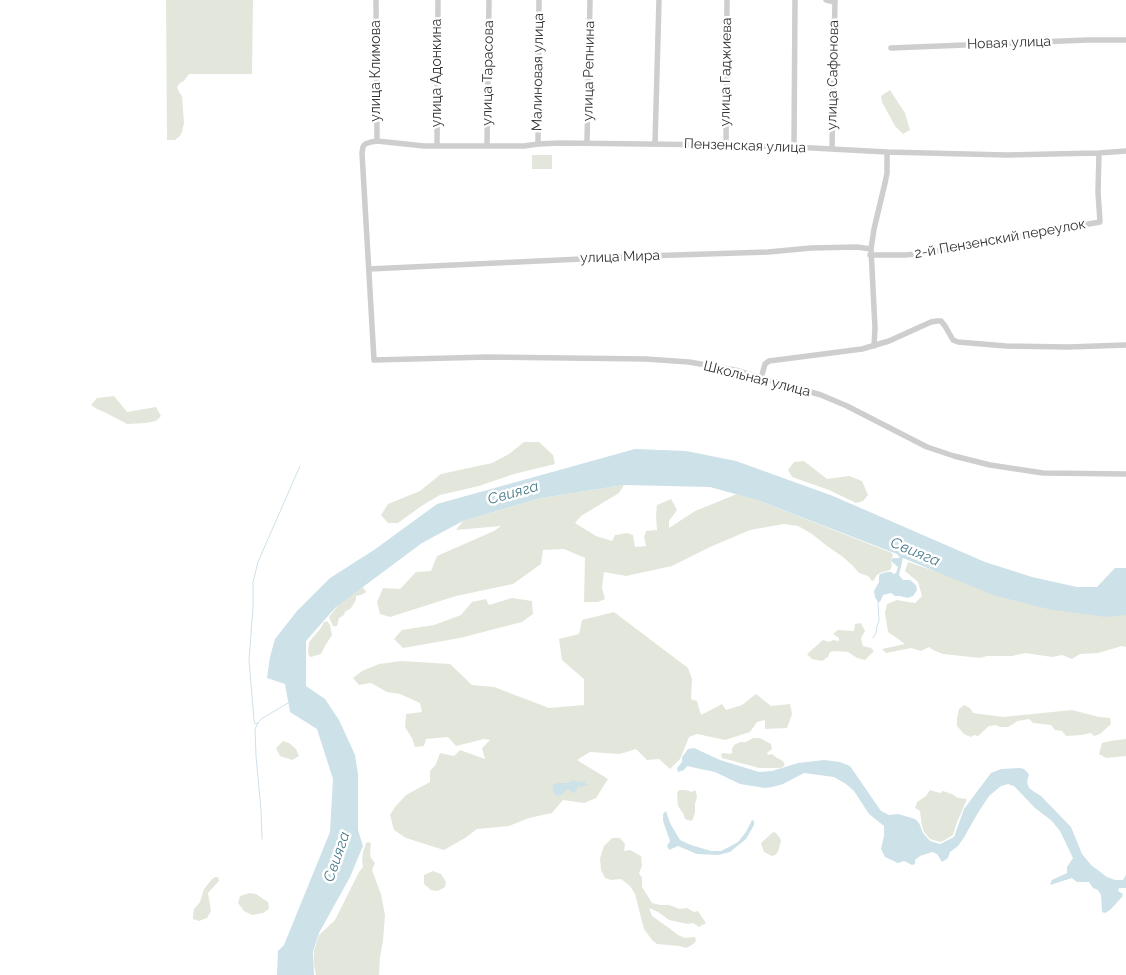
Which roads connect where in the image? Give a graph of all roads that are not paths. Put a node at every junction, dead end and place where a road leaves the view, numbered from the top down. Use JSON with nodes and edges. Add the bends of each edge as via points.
{"nodes":[{"id":1,"x":376,"y":0,"type":"edge"},
{"id":2,"x":438,"y":0,"type":"edge"},
{"id":3,"x":488,"y":0,"type":"edge"},
{"id":4,"x":539,"y":0,"type":"edge"},
{"id":5,"x":590,"y":0,"type":"edge"},
{"id":6,"x":659,"y":0,"type":"edge"},
{"id":7,"x":727,"y":0,"type":"edge"},
{"id":8,"x":795,"y":0,"type":"edge"},
{"id":9,"x":826,"y":0,"type":"edge"},
{"id":10,"x":835,"y":1,"type":"edge"},
{"id":11,"x":1126,"y":40,"type":"edge"},
{"id":12,"x":891,"y":48,"type":"dead end"},
{"id":13,"x":377,"y":141,"type":"junction"},
{"id":14,"x":587,"y":143,"type":"junction"},
{"id":15,"x":538,"y":144,"type":"junction"},
{"id":16,"x":655,"y":144,"type":"junction"},
{"id":17,"x":437,"y":145,"type":"junction"},
{"id":18,"x":726,"y":145,"type":"junction"},
{"id":19,"x":487,"y":146,"type":"junction"},
{"id":20,"x":794,"y":146,"type":"junction"},
{"id":21,"x":832,"y":149,"type":"junction"},
{"id":22,"x":1126,"y":151,"type":"edge"},
{"id":23,"x":887,"y":152,"type":"junction"},
{"id":24,"x":1099,"y":153,"type":"junction"},
{"id":25,"x":870,"y":252,"type":"junction"},
{"id":26,"x":369,"y":269,"type":"junction"},
{"id":27,"x":1126,"y":345,"type":"edge"},
{"id":28,"x":874,"y":346,"type":"junction"},
{"id":29,"x":761,"y":378,"type":"junction"},
{"id":30,"x":1126,"y":474,"type":"edge"}],
"edges":[{"from":1,"to":13,"type":"street","name":"улица Климова"},
{"from":2,"to":17,"type":"street","name":"улица Адонкина"},
{"from":3,"to":19,"type":"street","name":"улица Тарасова"},
{"from":4,"to":15,"type":"street","name":"Малиновая улица"},
{"from":5,"to":14,"type":"street","name":"улица Репнина"},
{"from":6,"to":16,"type":"street"},
{"from":7,"to":18,"type":"street","name":"улица Гаджиева"},
{"from":8,"to":20,"type":"street"},
{"from":9,"to":10,"type":"street"},
{"from":10,"to":21,"type":"street","name":"улица Сафонова"},
{"from":11,"to":12,"type":"street","name":"Новая улица"},
{"from":13,"to":17,"type":"street","name":"Пензенская улица"},
{"from":13,"to":26,"type":"street","name":"Пензенская улица","via":[[365,144],[362,153]]},
{"from":14,"to":15,"type":"street","name":"Пензенская улица"},
{"from":14,"to":16,"type":"street","name":"Пензенская улица"},
{"from":15,"to":19,"type":"street","name":"Пензенская улица"},
{"from":16,"to":18,"type":"street","name":"Пензенская улица"},
{"from":17,"to":19,"type":"street","name":"Пензенская улица"},
{"from":18,"to":20,"type":"street","name":"Пензенская улица"},
{"from":20,"to":21,"type":"street","name":"Пензенская улица"},
{"from":21,"to":23,"type":"street","name":"Пензенская улица"},
{"from":22,"to":24,"type":"street","name":"Пензенская улица"},
{"from":23,"to":24,"type":"street","name":"Пензенская улица"},
{"from":23,"to":25,"type":"street","via":[[887,173]]},
{"from":24,"to":25,"type":"street","name":"2-й Пензенский переулок","via":[[1100,222],[924,253]]},
{"from":25,"to":26,"type":"street","name":"улица Мира","via":[[856,247],[811,248]]},
{"from":25,"to":28,"type":"street"},
{"from":26,"to":29,"type":"street","name":"Школьная улица","via":[[374,360],[661,360],[735,370]]},
{"from":27,"to":28,"type":"street","via":[[1006,346],[958,342],[953,340],[941,321],[937,321]]},
{"from":28,"to":29,"type":"street","via":[[769,361]]},
{"from":29,"to":30,"type":"street","name":"Школьная улица","via":[[839,402],[927,447],[954,456],[1043,473]]}]}
